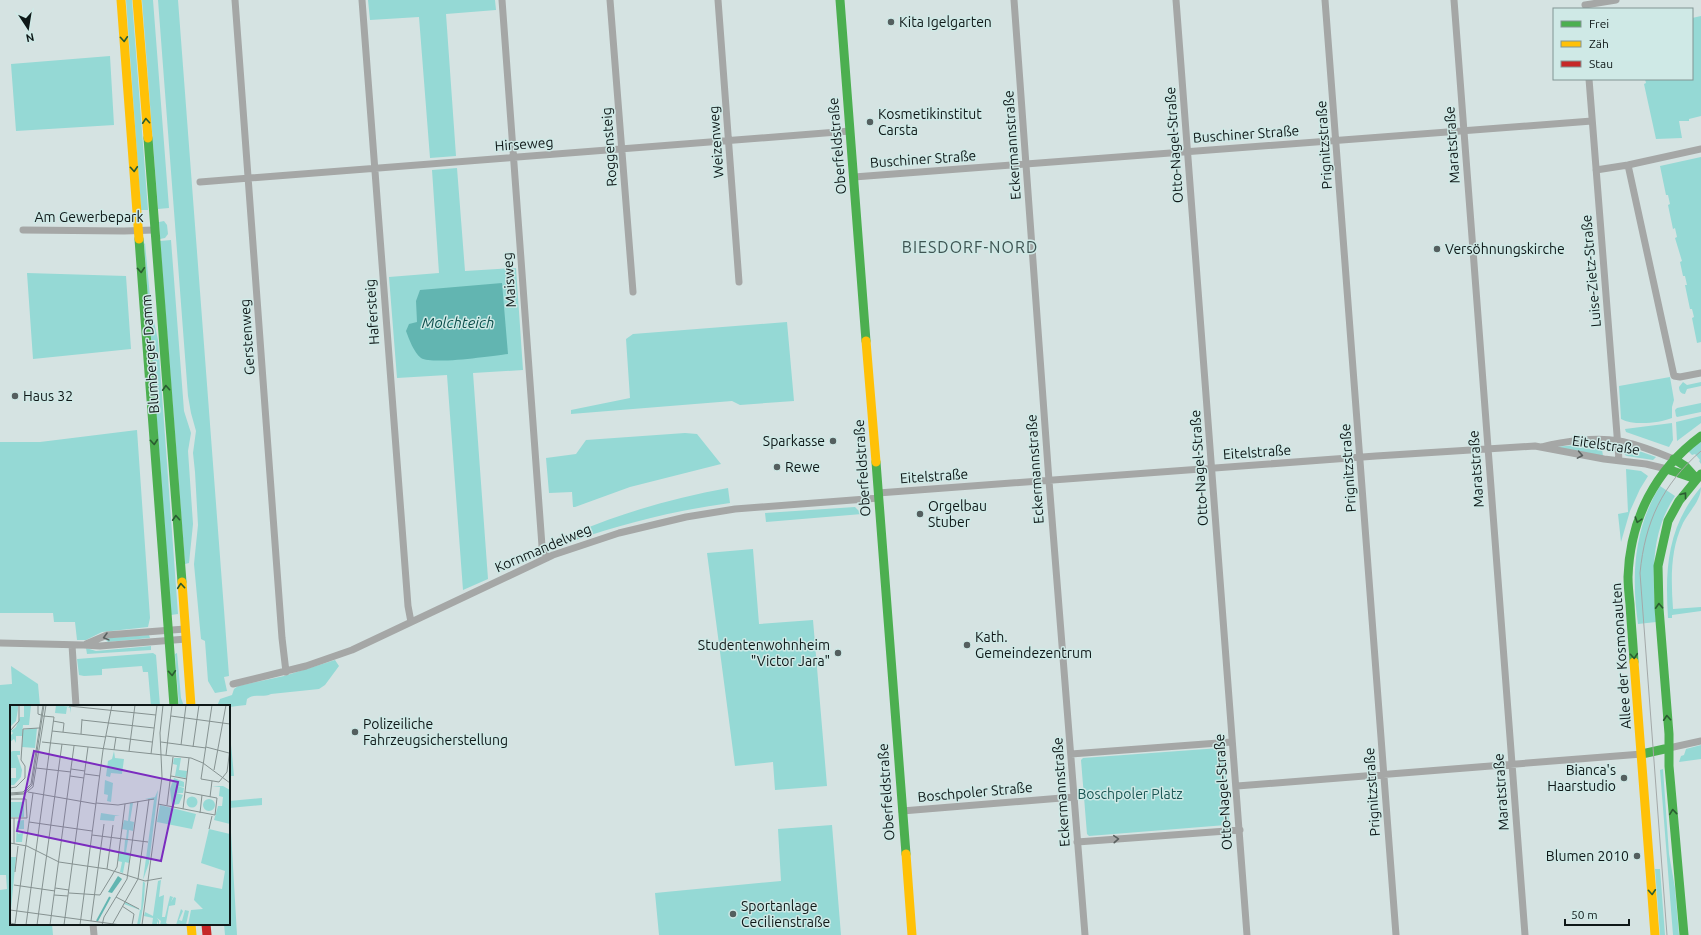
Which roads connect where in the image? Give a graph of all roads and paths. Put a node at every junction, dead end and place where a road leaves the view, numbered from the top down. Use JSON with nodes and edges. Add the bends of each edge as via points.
{"nodes":[{"id":1,"x":121,"y":0,"type":"edge"},
{"id":2,"x":137,"y":0,"type":"edge"},
{"id":3,"x":235,"y":0,"type":"edge"},
{"id":4,"x":362,"y":0,"type":"edge"},
{"id":5,"x":502,"y":0,"type":"edge"},
{"id":6,"x":610,"y":0,"type":"edge"},
{"id":7,"x":718,"y":0,"type":"edge"},
{"id":8,"x":840,"y":0,"type":"edge"},
{"id":9,"x":1014,"y":0,"type":"edge"},
{"id":10,"x":1176,"y":0,"type":"edge"},
{"id":11,"x":1325,"y":0,"type":"edge"},
{"id":12,"x":1454,"y":0,"type":"edge"},
{"id":13,"x":1616,"y":0,"type":"edge"},
{"id":14,"x":1585,"y":5,"type":"edge"},
{"id":15,"x":1589,"y":80,"type":"edge"},
{"id":16,"x":1592,"y":121,"type":"junction"},
{"id":17,"x":1464,"y":130,"type":"junction"},
{"id":18,"x":850,"y":131,"type":"junction"},
{"id":19,"x":729,"y":140,"type":"junction"},
{"id":20,"x":1336,"y":140,"type":"junction"},
{"id":21,"x":1701,"y":149,"type":"edge"},
{"id":22,"x":622,"y":150,"type":"junction"},
{"id":23,"x":1188,"y":152,"type":"junction"},
{"id":24,"x":513,"y":158,"type":"junction"},
{"id":25,"x":1026,"y":164,"type":"junction"},
{"id":26,"x":1628,"y":165,"type":"junction"},
{"id":27,"x":374,"y":168,"type":"junction"},
{"id":28,"x":1596,"y":170,"type":"junction"},
{"id":29,"x":854,"y":177,"type":"junction"},
{"id":30,"x":248,"y":178,"type":"junction"},
{"id":31,"x":200,"y":182,"type":"dead end"},
{"id":32,"x":23,"y":230,"type":"dead end"},
{"id":33,"x":154,"y":230,"type":"junction"},
{"id":34,"x":138,"y":231,"type":"junction"},
{"id":35,"x":739,"y":282,"type":"dead end"},
{"id":36,"x":633,"y":292,"type":"dead end"},
{"id":37,"x":1701,"y":373,"type":"edge"},
{"id":38,"x":1701,"y":436,"type":"edge"},
{"id":39,"x":1618,"y":440,"type":"junction"},
{"id":40,"x":1542,"y":447,"type":"junction"},
{"id":41,"x":1488,"y":448,"type":"junction"},
{"id":42,"x":1360,"y":457,"type":"junction"},
{"id":43,"x":1674,"y":459,"type":"junction"},
{"id":44,"x":1619,"y":460,"type":"junction"},
{"id":45,"x":1212,"y":469,"type":"junction"},
{"id":46,"x":1667,"y":469,"type":"junction"},
{"id":47,"x":1699,"y":476,"type":"edge"},
{"id":48,"x":1049,"y":480,"type":"junction"},
{"id":49,"x":878,"y":495,"type":"junction"},
{"id":50,"x":546,"y":558,"type":"junction"},
{"id":51,"x":411,"y":622,"type":"junction"},
{"id":52,"x":186,"y":629,"type":"junction"},
{"id":53,"x":169,"y":630,"type":"junction"},
{"id":54,"x":186,"y":638,"type":"junction"},
{"id":55,"x":169,"y":640,"type":"junction"},
{"id":56,"x":0,"y":643,"type":"edge"},
{"id":57,"x":72,"y":645,"type":"junction"},
{"id":58,"x":84,"y":645,"type":"junction"},
{"id":59,"x":286,"y":672,"type":"junction"},
{"id":60,"x":233,"y":684,"type":"dead end"},
{"id":61,"x":76,"y":705,"type":"edge"},
{"id":62,"x":174,"y":705,"type":"edge"},
{"id":63,"x":191,"y":705,"type":"edge"},
{"id":64,"x":1701,"y":741,"type":"edge"},
{"id":65,"x":1232,"y":742,"type":"junction"},
{"id":66,"x":1669,"y":748,"type":"junction"},
{"id":67,"x":1071,"y":754,"type":"junction"},
{"id":68,"x":1642,"y":754,"type":"junction"},
{"id":69,"x":1512,"y":764,"type":"junction"},
{"id":70,"x":1384,"y":774,"type":"junction"},
{"id":71,"x":1237,"y":786,"type":"junction"},
{"id":72,"x":1074,"y":797,"type":"junction"},
{"id":73,"x":902,"y":811,"type":"junction"},
{"id":74,"x":1240,"y":830,"type":"junction"},
{"id":75,"x":1077,"y":842,"type":"junction"},
{"id":76,"x":93,"y":925,"type":"edge"},
{"id":77,"x":191,"y":925,"type":"edge"},
{"id":78,"x":206,"y":925,"type":"edge"},
{"id":79,"x":94,"y":935,"type":"edge"},
{"id":80,"x":192,"y":935,"type":"edge"},
{"id":81,"x":207,"y":935,"type":"edge"},
{"id":82,"x":912,"y":935,"type":"edge"},
{"id":83,"x":1085,"y":935,"type":"edge"},
{"id":84,"x":1247,"y":935,"type":"edge"},
{"id":85,"x":1396,"y":935,"type":"edge"},
{"id":86,"x":1525,"y":935,"type":"edge"},
{"id":87,"x":1655,"y":935,"type":"edge"},
{"id":88,"x":1684,"y":935,"type":"edge"}],
"edges":[{"from":1,"to":34,"type":"main road","name":"Blumberger Damm","one_way":true},
{"from":33,"to":2,"type":"main road","name":"Blumberger Damm","one_way":true},
{"from":3,"to":30,"type":"street","name":"Gerstenweg"},
{"from":4,"to":27,"type":"street","name":"Hafersteig"},
{"from":5,"to":24,"type":"street","name":"Maisweg"},
{"from":6,"to":22,"type":"street","name":"Roggensteig"},
{"from":7,"to":19,"type":"street","name":"Weizenweg"},
{"from":8,"to":18,"type":"main road","name":"Oberfeldstraße"},
{"from":9,"to":25,"type":"street","name":"Eckermannstraße"},
{"from":10,"to":23,"type":"street","name":"Otto-Nagel-Straße"},
{"from":11,"to":20,"type":"street","name":"Prignitzstraße"},
{"from":12,"to":17,"type":"street","name":"Maratstraße"},
{"from":13,"to":14,"type":"street"},
{"from":15,"to":16,"type":"street","name":"Luise-Zietz-Straße"},
{"from":16,"to":17,"type":"street","name":"Buschiner Straße"},
{"from":16,"to":28,"type":"street","name":"Luise-Zietz-Straße"},
{"from":17,"to":20,"type":"street","name":"Buschiner Straße"},
{"from":17,"to":41,"type":"street","name":"Maratstraße"},
{"from":18,"to":19,"type":"street","name":"Hirseweg"},
{"from":18,"to":29,"type":"main road","name":"Oberfeldstraße"},
{"from":19,"to":22,"type":"street","name":"Hirseweg"},
{"from":19,"to":35,"type":"street","name":"Weizenweg"},
{"from":20,"to":23,"type":"street","name":"Buschiner Straße"},
{"from":20,"to":42,"type":"street","name":"Prignitzstraße"},
{"from":21,"to":26,"type":"street"},
{"from":22,"to":24,"type":"street","name":"Hirseweg"},
{"from":22,"to":36,"type":"street","name":"Roggensteig"},
{"from":23,"to":25,"type":"street","name":"Buschiner Straße"},
{"from":23,"to":45,"type":"street","name":"Otto-Nagel-Straße"},
{"from":24,"to":27,"type":"street","name":"Hirseweg"},
{"from":24,"to":50,"type":"street","name":"Maisweg","via":[[542,546]]},
{"from":25,"to":29,"type":"street","name":"Buschiner Straße"},
{"from":25,"to":48,"type":"street","name":"Eckermannstraße"},
{"from":26,"to":28,"type":"street"},
{"from":26,"to":37,"type":"street","via":[[1673,371],[1676,378]]},
{"from":27,"to":30,"type":"street","name":"Hirseweg"},
{"from":27,"to":51,"type":"street","name":"Hafersteig"},
{"from":28,"to":39,"type":"street","name":"Luise-Zietz-Straße"},
{"from":29,"to":49,"type":"main road","name":"Oberfeldstraße"},
{"from":30,"to":31,"type":"street","name":"Hirseweg"},
{"from":30,"to":59,"type":"street","name":"Gerstenweg"},
{"from":32,"to":34,"type":"street","name":"Am Gewerbepark"},
{"from":33,"to":34,"type":"street","name":"Am Gewerbepark"},
{"from":52,"to":33,"type":"main road","name":"Blumberger Damm","one_way":true},
{"from":34,"to":53,"type":"main road","name":"Blumberger Damm","one_way":true},
{"from":38,"to":43,"type":"main road","name":"Allee der Kosmonauten"},
{"from":39,"to":40,"type":"street","name":"Eitelstraße","via":[[1603,439]]},
{"from":39,"to":43,"type":"street","name":"Eitelstraße"},
{"from":39,"to":44,"type":"street","name":"Luise-Zietz-Straße"},
{"from":40,"to":41,"type":"street","name":"Eitelstraße"},
{"from":40,"to":44,"type":"street","name":"Eitelstraße","one_way":true,"via":[[1604,460]]},
{"from":41,"to":42,"type":"street","name":"Eitelstraße"},
{"from":41,"to":69,"type":"street","name":"Maratstraße"},
{"from":42,"to":45,"type":"street","name":"Eitelstraße"},
{"from":42,"to":70,"type":"street","name":"Prignitzstraße"},
{"from":43,"to":46,"type":"main road","name":"Allee der Kosmonauten"},
{"from":43,"to":47,"type":"main road"},
{"from":44,"to":46,"type":"street","name":"Eitelstraße"},
{"from":45,"to":48,"type":"street","name":"Eitelstraße"},
{"from":45,"to":65,"type":"street","name":"Otto-Nagel-Straße"},
{"from":46,"to":47,"type":"main road"},
{"from":46,"to":68,"type":"main road","name":"Allee der Kosmonauten","one_way":true,"via":[[1640,512],[1634,532],[1628,577]]},
{"from":66,"to":47,"type":"main road","one_way":true,"via":[[1659,608],[1659,556],[1668,521],[1679,501]]},
{"from":48,"to":49,"type":"street","name":"Eitelstraße"},
{"from":48,"to":67,"type":"street","name":"Eckermannstraße"},
{"from":49,"to":50,"type":"street","name":"Kornmandelweg","via":[[735,509],[693,516],[619,532]]},
{"from":49,"to":73,"type":"main road","name":"Oberfeldstraße"},
{"from":50,"to":51,"type":"street","name":"Kornmandelweg"},
{"from":51,"to":59,"type":"street","name":"Kornmandelweg","via":[[359,647]]},
{"from":52,"to":53,"type":"street"},
{"from":52,"to":54,"type":"main road","name":"Blumberger Damm"},
{"from":53,"to":55,"type":"main road","name":"Blumberger Damm"},
{"from":53,"to":58,"type":"street","one_way":true,"via":[[107,635]]},
{"from":54,"to":55,"type":"street"},
{"from":54,"to":63,"type":"main road","name":"Blumberger Damm"},
{"from":55,"to":58,"type":"street"},
{"from":55,"to":62,"type":"main road","name":"Blumberger Damm","one_way":true},
{"from":56,"to":57,"type":"street"},
{"from":57,"to":58,"type":"street"},
{"from":57,"to":61,"type":"street"},
{"from":59,"to":60,"type":"street","name":"Kornmandelweg"},
{"from":64,"to":66,"type":"street"},
{"from":65,"to":67,"type":"street"},
{"from":65,"to":71,"type":"street","name":"Otto-Nagel-Straße"},
{"from":66,"to":68,"type":"main road"},
{"from":88,"to":66,"type":"main road","one_way":true},
{"from":67,"to":72,"type":"street","name":"Eckermannstraße"},
{"from":68,"to":69,"type":"street"},
{"from":68,"to":87,"type":"main road","name":"Allee der Kosmonauten","one_way":true},
{"from":69,"to":70,"type":"street"},
{"from":69,"to":86,"type":"street","name":"Maratstraße"},
{"from":70,"to":71,"type":"street"},
{"from":70,"to":85,"type":"street","name":"Prignitzstraße"},
{"from":71,"to":74,"type":"street","name":"Otto-Nagel-Straße"},
{"from":72,"to":73,"type":"street","name":"Boschpoler Straße"},
{"from":72,"to":75,"type":"street","name":"Eckermannstraße"},
{"from":73,"to":82,"type":"main road","name":"Oberfeldstraße"},
{"from":75,"to":74,"type":"street","one_way":true},
{"from":74,"to":84,"type":"street","name":"Otto-Nagel-Straße"},
{"from":75,"to":83,"type":"street","name":"Eckermannstraße"},
{"from":76,"to":79,"type":"street"},
{"from":77,"to":80,"type":"main road"},
{"from":78,"to":81,"type":"main road"}]}
